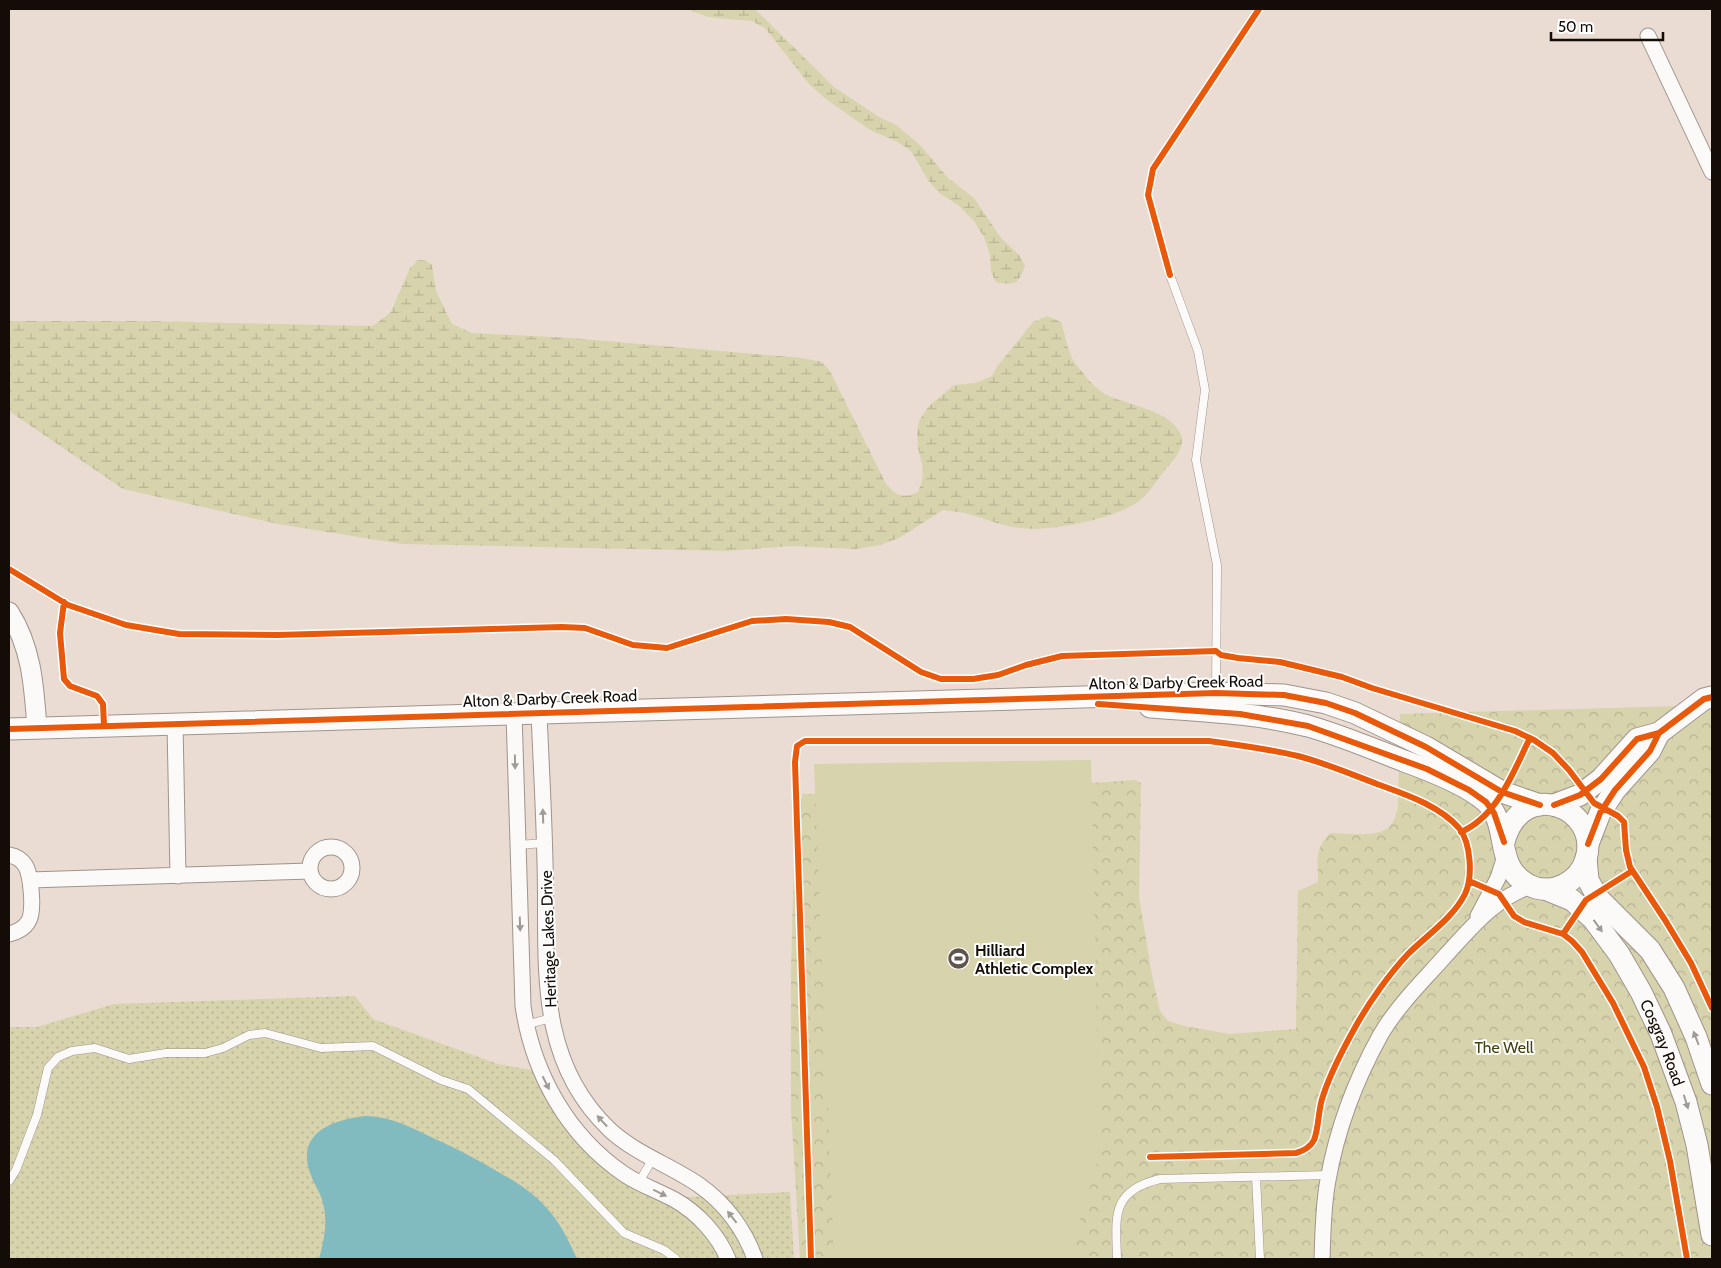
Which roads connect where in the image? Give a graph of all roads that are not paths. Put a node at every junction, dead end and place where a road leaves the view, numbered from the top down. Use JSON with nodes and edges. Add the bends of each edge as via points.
{"nodes":[{"id":1,"x":1648,"y":36,"type":"dead end"},
{"id":2,"x":1712,"y":172,"type":"edge"},
{"id":3,"x":1170,"y":275,"type":"dead end"},
{"id":4,"x":9,"y":612,"type":"edge"},
{"id":5,"x":1216,"y":693,"type":"junction"},
{"id":6,"x":1712,"y":697,"type":"edge"},
{"id":7,"x":1028,"y":698,"type":"junction"},
{"id":8,"x":539,"y":712,"type":"junction"},
{"id":9,"x":514,"y":713,"type":"junction"},
{"id":10,"x":175,"y":724,"type":"junction"},
{"id":11,"x":9,"y":728,"type":"edge"},
{"id":12,"x":37,"y":728,"type":"junction"},
{"id":13,"x":1659,"y":732,"type":"junction"},
{"id":14,"x":1547,"y":805,"type":"junction"},
{"id":15,"x":544,"y":844,"type":"junction"},
{"id":16,"x":518,"y":845,"type":"junction"},
{"id":17,"x":1504,"y":849,"type":"junction"},
{"id":18,"x":1587,"y":851,"type":"junction"},
{"id":19,"x":9,"y":855,"type":"edge"},
{"id":20,"x":310,"y":871,"type":"dead end"},
{"id":21,"x":178,"y":876,"type":"junction"},
{"id":22,"x":30,"y":880,"type":"junction"},
{"id":23,"x":1538,"y":888,"type":"junction"},
{"id":24,"x":1474,"y":924,"type":"junction"},
{"id":25,"x":9,"y":934,"type":"edge"},
{"id":26,"x":551,"y":1018,"type":"junction"},
{"id":27,"x":526,"y":1025,"type":"junction"},
{"id":28,"x":1712,"y":1084,"type":"edge"},
{"id":29,"x":652,"y":1160,"type":"junction"},
{"id":30,"x":1329,"y":1174,"type":"junction"},
{"id":31,"x":1256,"y":1177,"type":"junction"},
{"id":32,"x":9,"y":1181,"type":"edge"},
{"id":33,"x":639,"y":1182,"type":"junction"},
{"id":34,"x":1712,"y":1235,"type":"edge"},
{"id":35,"x":676,"y":1259,"type":"edge"},
{"id":36,"x":728,"y":1259,"type":"edge"},
{"id":37,"x":755,"y":1259,"type":"edge"},
{"id":38,"x":1117,"y":1259,"type":"edge"},
{"id":39,"x":1260,"y":1259,"type":"edge"},
{"id":40,"x":1322,"y":1259,"type":"edge"}],
"edges":[{"from":1,"to":2,"type":"street"},
{"from":3,"to":5,"type":"lane","via":[[1198,351],[1205,390],[1196,460],[1217,565]]},
{"from":4,"to":12,"type":"street","via":[[28,654]]},
{"from":5,"to":7,"type":"main road","name":"Alton & Darby Creek Road"},
{"from":5,"to":14,"type":"main road","name":"Alton & Darby Creek Road","via":[[1284,695],[1326,703],[1355,713],[1426,747],[1502,792]]},
{"from":6,"to":13,"type":"main road","via":[[1704,699]]},
{"from":7,"to":8,"type":"main road","name":"Alton & Darby Creek Road"},
{"from":7,"to":17,"type":"main road","name":"Alton & Darby Creek Road","via":[[1240,714],[1308,726],[1427,769],[1469,790],[1486,802],[1494,813]]},
{"from":8,"to":9,"type":"main road","name":"Alton & Darby Creek Road"},
{"from":15,"to":8,"type":"street","name":"Heritage Lakes Drive","one_way":true},
{"from":9,"to":10,"type":"main road","name":"Alton & Darby Creek Road"},
{"from":9,"to":16,"type":"street","name":"Heritage Lakes Drive","one_way":true},
{"from":10,"to":12,"type":"main road","name":"Alton & Darby Creek Road"},
{"from":10,"to":21,"type":"street"},
{"from":11,"to":12,"type":"main road"},
{"from":13,"to":14,"type":"main road","via":[[1637,739],[1601,779],[1580,795]]},
{"from":13,"to":18,"type":"main road","via":[[1650,751],[1615,790],[1600,814]]},
{"from":14,"to":17,"type":"main road","via":[[1526,809],[1515,817],[1508,829]]},
{"from":14,"to":18,"type":"main road","via":[[1567,810],[1578,819],[1585,831]]},
{"from":15,"to":16,"type":"lane"},
{"from":15,"to":26,"type":"street","name":"Heritage Lakes Drive"},
{"from":16,"to":27,"type":"street","name":"Heritage Lakes Drive","one_way":true},
{"from":17,"to":23,"type":"main road","via":[[1510,869],[1519,880]]},
{"from":17,"to":24,"type":"street","via":[[1498,878]]},
{"from":18,"to":23,"type":"main road","via":[[1580,871],[1571,881],[1558,887]]},
{"from":28,"to":18,"type":"main road","name":"Cosgray Road","one_way":true,"via":[[1674,988],[1650,950],[1598,898],[1588,880]]},
{"from":19,"to":22,"type":"street","via":[[16,856],[26,865]]},
{"from":20,"to":21,"type":"street"},
{"from":21,"to":22,"type":"street"},
{"from":22,"to":25,"type":"street","via":[[32,912],[29,921],[21,930]]},
{"from":23,"to":24,"type":"street","via":[[1519,890]]},
{"from":23,"to":34,"type":"main road","name":"Cosgray Road","one_way":true,"via":[[1572,900],[1593,919],[1641,992],[1661,1034],[1686,1102]]},
{"from":24,"to":30,"type":"street","via":[[1407,999],[1382,1033],[1353,1092]]},
{"from":26,"to":27,"type":"lane"},
{"from":29,"to":26,"type":"street","name":"Heritage Lakes Drive","one_way":true,"via":[[610,1130],[587,1104],[564,1067]]},
{"from":27,"to":33,"type":"street","name":"Heritage Lakes Drive","one_way":true,"via":[[537,1063],[566,1117],[595,1150]]},
{"from":29,"to":33,"type":"lane"},
{"from":37,"to":29,"type":"street","name":"Heritage Lakes Drive","one_way":true,"via":[[743,1233],[723,1206],[700,1186]]},
{"from":30,"to":31,"type":"lane"},
{"from":30,"to":40,"type":"street"},
{"from":31,"to":38,"type":"lane","via":[[1147,1182],[1124,1198],[1117,1209]]},
{"from":31,"to":39,"type":"lane"},
{"from":32,"to":35,"type":"lane","via":[[37,1115],[48,1068],[58,1057],[72,1051],[95,1048],[129,1059],[166,1053],[205,1053],[265,1032],[321,1048],[373,1046],[441,1080],[468,1089],[554,1160],[624,1233],[664,1250]]},
{"from":33,"to":36,"type":"street","name":"Heritage Lakes Drive","one_way":true,"via":[[676,1201],[696,1216]]}]}
